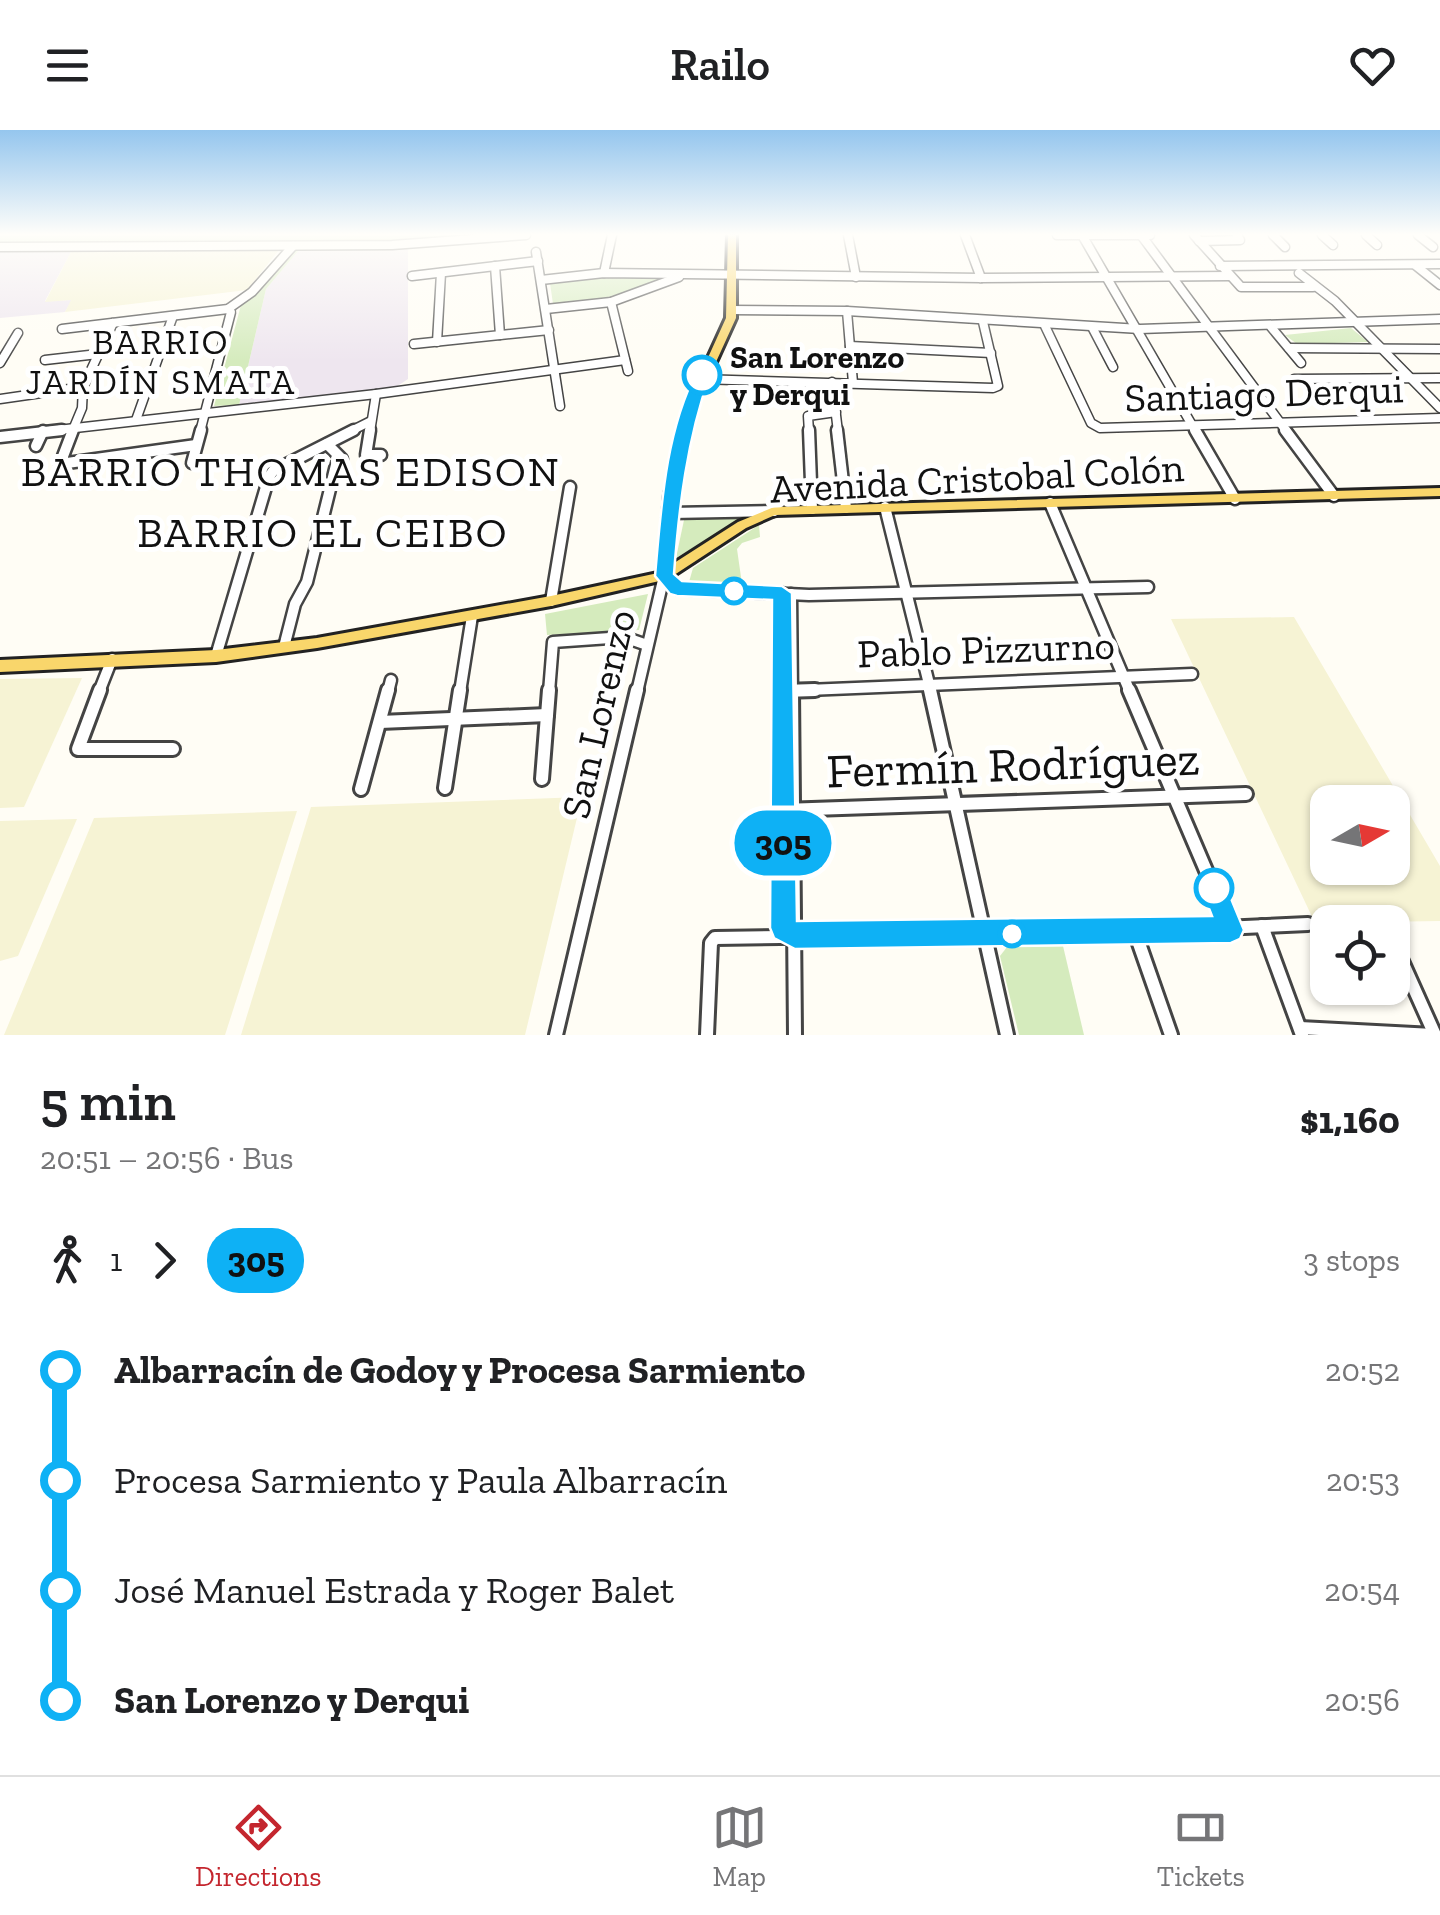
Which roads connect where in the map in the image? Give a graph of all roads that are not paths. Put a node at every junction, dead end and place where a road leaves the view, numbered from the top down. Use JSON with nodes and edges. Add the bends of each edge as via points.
{"nodes":[{"id":1,"x":265,"y":277,"type":"edge"},
{"id":2,"x":441,"y":277,"type":"edge"},
{"id":3,"x":496,"y":277,"type":"edge"},
{"id":4,"x":570,"y":277,"type":"edge"},
{"id":5,"x":680,"y":277,"type":"edge"},
{"id":6,"x":731,"y":277,"type":"edge"},
{"id":7,"x":933,"y":277,"type":"edge"},
{"id":8,"x":1077,"y":277,"type":"edge"},
{"id":9,"x":1106,"y":277,"type":"edge"},
{"id":10,"x":1171,"y":277,"type":"edge"},
{"id":11,"x":1231,"y":277,"type":"edge"},
{"id":12,"x":1303,"y":277,"type":"edge"},
{"id":13,"x":981,"y":278,"type":"joint"},
{"id":14,"x":541,"y":280,"type":"joint"},
{"id":15,"x":1313,"y":287,"type":"junction"},
{"id":16,"x":610,"y":302,"type":"junction"},
{"id":17,"x":228,"y":309,"type":"junction"},
{"id":18,"x":546,"y":309,"type":"junction"},
{"id":19,"x":731,"y":310,"type":"junction"},
{"id":20,"x":848,"y":311,"type":"junction"},
{"id":21,"x":172,"y":316,"type":"junction"},
{"id":22,"x":1440,"y":319,"type":"edge"},
{"id":23,"x":983,"y":322,"type":"junction"},
{"id":24,"x":113,"y":323,"type":"junction"},
{"id":25,"x":1356,"y":323,"type":"junction"},
{"id":26,"x":1045,"y":326,"type":"junction"},
{"id":27,"x":1092,"y":327,"type":"junction"},
{"id":28,"x":1270,"y":327,"type":"junction"},
{"id":29,"x":1140,"y":328,"type":"junction"},
{"id":30,"x":62,"y":329,"type":"dead end"},
{"id":31,"x":1211,"y":329,"type":"junction"},
{"id":32,"x":549,"y":330,"type":"junction"},
{"id":33,"x":18,"y":333,"type":"dead end"},
{"id":34,"x":500,"y":335,"type":"junction"},
{"id":35,"x":437,"y":342,"type":"junction"},
{"id":36,"x":414,"y":344,"type":"dead end"},
{"id":37,"x":850,"y":346,"type":"junction"},
{"id":38,"x":1289,"y":348,"type":"junction"},
{"id":39,"x":1440,"y":348,"type":"edge"},
{"id":40,"x":1381,"y":349,"type":"junction"},
{"id":41,"x":991,"y":353,"type":"junction"},
{"id":42,"x":98,"y":354,"type":"junction"},
{"id":43,"x":46,"y":360,"type":"dead end"},
{"id":44,"x":625,"y":360,"type":"junction"},
{"id":45,"x":0,"y":363,"type":"edge"},
{"id":46,"x":1302,"y":363,"type":"dead end"},
{"id":47,"x":1113,"y":367,"type":"dead end"},
{"id":48,"x":554,"y":369,"type":"junction"},
{"id":49,"x":628,"y":370,"type":"dead end"},
{"id":50,"x":1411,"y":378,"type":"junction"},
{"id":51,"x":1440,"y":378,"type":"edge"},
{"id":52,"x":700,"y":379,"type":"junction"},
{"id":53,"x":1294,"y":379,"type":"dead end"},
{"id":54,"x":832,"y":382,"type":"junction"},
{"id":55,"x":854,"y":383,"type":"junction"},
{"id":56,"x":83,"y":388,"type":"junction"},
{"id":57,"x":376,"y":394,"type":"junction"},
{"id":58,"x":0,"y":399,"type":"edge"},
{"id":59,"x":560,"y":406,"type":"dead end"},
{"id":60,"x":1440,"y":408,"type":"edge"},
{"id":61,"x":836,"y":412,"type":"junction"},
{"id":62,"x":203,"y":413,"type":"junction"},
{"id":63,"x":1440,"y":418,"type":"edge"},
{"id":64,"x":136,"y":420,"type":"junction"},
{"id":65,"x":372,"y":422,"type":"junction"},
{"id":66,"x":1279,"y":422,"type":"junction"},
{"id":67,"x":1194,"y":423,"type":"junction"},
{"id":68,"x":74,"y":426,"type":"junction"},
{"id":69,"x":43,"y":431,"type":"junction"},
{"id":70,"x":0,"y":436,"type":"edge"},
{"id":71,"x":327,"y":444,"type":"junction"},
{"id":72,"x":196,"y":445,"type":"junction"},
{"id":73,"x":36,"y":446,"type":"dead end"},
{"id":74,"x":381,"y":454,"type":"dead end"},
{"id":75,"x":192,"y":463,"type":"dead end"},
{"id":76,"x":570,"y":487,"type":"dead end"},
{"id":77,"x":1440,"y":492,"type":"edge"},
{"id":78,"x":1334,"y":496,"type":"junction"},
{"id":79,"x":1235,"y":499,"type":"junction"},
{"id":80,"x":1050,"y":503,"type":"junction"},
{"id":81,"x":885,"y":507,"type":"junction"},
{"id":82,"x":846,"y":508,"type":"junction"},
{"id":83,"x":812,"y":509,"type":"junction"},
{"id":84,"x":774,"y":511,"type":"junction"},
{"id":85,"x":671,"y":513,"type":"junction"},
{"id":86,"x":664,"y":576,"type":"junction"},
{"id":87,"x":1148,"y":586,"type":"dead end"},
{"id":88,"x":1086,"y":588,"type":"junction"},
{"id":89,"x":906,"y":592,"type":"junction"},
{"id":90,"x":786,"y":594,"type":"junction"},
{"id":91,"x":551,"y":600,"type":"junction"},
{"id":92,"x":472,"y":616,"type":"junction"},
{"id":93,"x":647,"y":645,"type":"junction"},
{"id":94,"x":284,"y":647,"type":"junction"},
{"id":95,"x":216,"y":656,"type":"junction"},
{"id":96,"x":112,"y":660,"type":"junction"},
{"id":97,"x":0,"y":666,"type":"edge"},
{"id":98,"x":1192,"y":674,"type":"dead end"},
{"id":99,"x":1124,"y":676,"type":"junction"},
{"id":100,"x":392,"y":680,"type":"dead end"},
{"id":101,"x":929,"y":684,"type":"junction"},
{"id":102,"x":788,"y":690,"type":"junction"},
{"id":103,"x":548,"y":715,"type":"junction"},
{"id":104,"x":458,"y":719,"type":"junction"},
{"id":105,"x":380,"y":722,"type":"junction"},
{"id":106,"x":173,"y":748,"type":"dead end"},
{"id":107,"x":542,"y":779,"type":"dead end"},
{"id":108,"x":445,"y":788,"type":"dead end"},
{"id":109,"x":362,"y":789,"type":"dead end"},
{"id":110,"x":1246,"y":794,"type":"dead end"},
{"id":111,"x":1174,"y":796,"type":"junction"},
{"id":112,"x":956,"y":804,"type":"junction"},
{"id":113,"x":789,"y":809,"type":"junction"},
{"id":114,"x":1308,"y":924,"type":"dead end"},
{"id":115,"x":1262,"y":926,"type":"junction"},
{"id":116,"x":1231,"y":930,"type":"junction"},
{"id":117,"x":1135,"y":932,"type":"junction"},
{"id":118,"x":985,"y":934,"type":"junction"},
{"id":119,"x":795,"y":936,"type":"junction"},
{"id":120,"x":1410,"y":980,"type":"edge"},
{"id":121,"x":1301,"y":1031,"type":"edge"},
{"id":122,"x":556,"y":1035,"type":"edge"},
{"id":123,"x":707,"y":1035,"type":"edge"},
{"id":124,"x":795,"y":1035,"type":"edge"},
{"id":125,"x":1006,"y":1035,"type":"edge"},
{"id":126,"x":1171,"y":1035,"type":"edge"},
{"id":127,"x":1434,"y":1035,"type":"edge"}],
"edges":[{"from":1,"to":17,"type":"street"},
{"from":2,"to":35,"type":"street"},
{"from":3,"to":34,"type":"street"},
{"from":4,"to":14,"type":"street"},
{"from":5,"to":16,"type":"street"},
{"from":6,"to":19,"type":"main road","name":"San Lorenzo"},
{"from":7,"to":13,"type":"street"},
{"from":8,"to":13,"type":"street"},
{"from":9,"to":29,"type":"street"},
{"from":10,"to":31,"type":"street"},
{"from":11,"to":15,"type":"street","via":[[1245,288]]},
{"from":12,"to":15,"type":"street"},
{"from":14,"to":18,"type":"street"},
{"from":15,"to":25,"type":"street"},
{"from":16,"to":18,"type":"street"},
{"from":16,"to":44,"type":"street"},
{"from":17,"to":21,"type":"street"},
{"from":17,"to":62,"type":"street"},
{"from":18,"to":32,"type":"street"},
{"from":19,"to":20,"type":"street"},
{"from":19,"to":52,"type":"main road","name":"San Lorenzo"},
{"from":20,"to":23,"type":"street"},
{"from":20,"to":37,"type":"street"},
{"from":21,"to":24,"type":"street"},
{"from":21,"to":64,"type":"street"},
{"from":22,"to":25,"type":"street"},
{"from":23,"to":26,"type":"street"},
{"from":23,"to":41,"type":"street"},
{"from":24,"to":30,"type":"street"},
{"from":24,"to":42,"type":"street"},
{"from":25,"to":28,"type":"street"},
{"from":25,"to":40,"type":"street"},
{"from":26,"to":27,"type":"street"},
{"from":26,"to":67,"type":"street","name":"Santiago Derqui","via":[[1091,423]]},
{"from":27,"to":29,"type":"street"},
{"from":27,"to":47,"type":"street"},
{"from":28,"to":31,"type":"street"},
{"from":28,"to":38,"type":"street"},
{"from":29,"to":31,"type":"street"},
{"from":29,"to":67,"type":"street"},
{"from":31,"to":66,"type":"street"},
{"from":32,"to":34,"type":"street"},
{"from":32,"to":48,"type":"street"},
{"from":33,"to":45,"type":"street"},
{"from":34,"to":35,"type":"street"},
{"from":35,"to":36,"type":"street"},
{"from":37,"to":41,"type":"street"},
{"from":37,"to":55,"type":"street"},
{"from":38,"to":40,"type":"street"},
{"from":38,"to":46,"type":"street"},
{"from":39,"to":40,"type":"street"},
{"from":40,"to":50,"type":"street"},
{"from":41,"to":55,"type":"street","via":[[998,386]]},
{"from":42,"to":43,"type":"street"},
{"from":42,"to":56,"type":"street"},
{"from":44,"to":48,"type":"street"},
{"from":44,"to":49,"type":"street"},
{"from":48,"to":57,"type":"street"},
{"from":48,"to":59,"type":"street"},
{"from":50,"to":51,"type":"street"},
{"from":50,"to":53,"type":"street"},
{"from":50,"to":60,"type":"street"},
{"from":52,"to":54,"type":"street"},
{"from":52,"to":85,"type":"main road","name":"San Lorenzo"},
{"from":54,"to":55,"type":"street"},
{"from":54,"to":61,"type":"street"},
{"from":56,"to":58,"type":"street"},
{"from":56,"to":68,"type":"street"},
{"from":57,"to":62,"type":"street"},
{"from":57,"to":65,"type":"street"},
{"from":61,"to":82,"type":"street"},
{"from":61,"to":83,"type":"street","via":[[808,416]]},
{"from":62,"to":64,"type":"street"},
{"from":62,"to":72,"type":"street"},
{"from":63,"to":66,"type":"street","name":"Santiago Derqui"},
{"from":64,"to":68,"type":"street"},
{"from":65,"to":71,"type":"street"},
{"from":65,"to":74,"type":"street","via":[[366,455]]},
{"from":66,"to":67,"type":"street","name":"Santiago Derqui"},
{"from":66,"to":78,"type":"street"},
{"from":67,"to":79,"type":"street"},
{"from":68,"to":69,"type":"street"},
{"from":68,"to":72,"type":"street","via":[[60,464]]},
{"from":69,"to":70,"type":"street"},
{"from":69,"to":73,"type":"street"},
{"from":71,"to":94,"type":"street","via":[[339,462]]},
{"from":71,"to":95,"type":"street","via":[[269,477]]},
{"from":72,"to":75,"type":"street"},
{"from":76,"to":91,"type":"street"},
{"from":77,"to":78,"type":"main road","name":"Avenida Cristobal Colón"},
{"from":78,"to":79,"type":"main road","name":"Avenida Cristobal Colón"},
{"from":79,"to":80,"type":"main road","name":"Avenida Cristobal Colón"},
{"from":80,"to":81,"type":"main road","name":"Avenida Cristobal Colón"},
{"from":80,"to":88,"type":"street"},
{"from":81,"to":82,"type":"main road","name":"Avenida Cristobal Colón"},
{"from":81,"to":89,"type":"street"},
{"from":82,"to":83,"type":"main road","name":"Avenida Cristobal Colón"},
{"from":83,"to":84,"type":"main road","name":"Avenida Cristobal Colón"},
{"from":84,"to":85,"type":"street"},
{"from":84,"to":86,"type":"main road","name":"Avenida Cristobal Colón"},
{"from":85,"to":86,"type":"main road","name":"San Lorenzo"},
{"from":86,"to":90,"type":"street","via":[[677,589]]},
{"from":86,"to":91,"type":"main road","name":"Avenida Cristobal Colón"},
{"from":86,"to":93,"type":"street","name":"San Lorenzo"},
{"from":87,"to":88,"type":"street"},
{"from":88,"to":89,"type":"street"},
{"from":88,"to":99,"type":"street"},
{"from":89,"to":90,"type":"street"},
{"from":89,"to":101,"type":"street"},
{"from":90,"to":102,"type":"street"},
{"from":91,"to":92,"type":"main road","name":"Avenida Cristobal Colón"},
{"from":92,"to":94,"type":"main road","name":"Avenida Cristobal Colón"},
{"from":92,"to":104,"type":"street"},
{"from":93,"to":103,"type":"street","via":[[624,637],[553,642]]},
{"from":93,"to":122,"type":"street","name":"San Lorenzo"},
{"from":94,"to":95,"type":"main road","name":"Avenida Cristobal Colón"},
{"from":95,"to":96,"type":"main road","name":"Avenida Cristobal Colón"},
{"from":96,"to":97,"type":"main road","name":"Avenida Cristobal Colón"},
{"from":96,"to":106,"type":"street","via":[[78,749]]},
{"from":98,"to":99,"type":"street","name":"Pablo Pizzurno"},
{"from":99,"to":101,"type":"street","name":"Pablo Pizzurno"},
{"from":99,"to":111,"type":"street"},
{"from":100,"to":105,"type":"street"},
{"from":101,"to":102,"type":"street","name":"Pablo Pizzurno"},
{"from":101,"to":112,"type":"street"},
{"from":102,"to":113,"type":"street"},
{"from":103,"to":104,"type":"street"},
{"from":103,"to":107,"type":"street"},
{"from":104,"to":105,"type":"street"},
{"from":104,"to":108,"type":"street"},
{"from":105,"to":109,"type":"street"},
{"from":110,"to":111,"type":"street","name":"Fermín Rodríguez"},
{"from":111,"to":112,"type":"street","name":"Fermín Rodríguez"},
{"from":111,"to":116,"type":"street"},
{"from":112,"to":113,"type":"street","name":"Fermín Rodríguez"},
{"from":112,"to":118,"type":"street"},
{"from":113,"to":119,"type":"street","via":[[784,928]]},
{"from":114,"to":115,"type":"street"},
{"from":115,"to":116,"type":"street"},
{"from":115,"to":121,"type":"street"},
{"from":116,"to":117,"type":"street"},
{"from":117,"to":118,"type":"street"},
{"from":117,"to":126,"type":"street"},
{"from":118,"to":119,"type":"street"},
{"from":118,"to":125,"type":"street"},
{"from":119,"to":123,"type":"street","via":[[715,938]]},
{"from":119,"to":124,"type":"street"},
{"from":120,"to":127,"type":"street"},
{"from":121,"to":127,"type":"street"}]}
